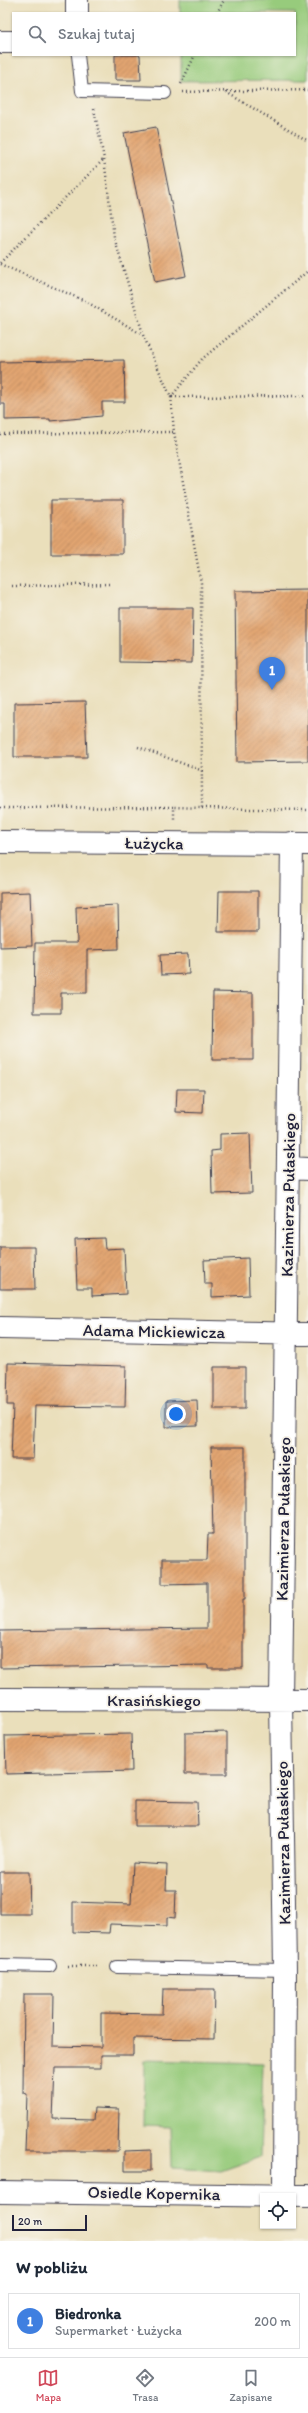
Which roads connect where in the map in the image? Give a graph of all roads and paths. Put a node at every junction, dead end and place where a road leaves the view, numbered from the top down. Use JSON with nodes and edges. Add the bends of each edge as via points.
{"nodes":[{"id":1,"x":77,"y":0,"type":"edge"},
{"id":2,"x":224,"y":0,"type":"edge"},
{"id":3,"x":77,"y":12,"type":"edge"},
{"id":4,"x":218,"y":12,"type":"edge"},
{"id":5,"x":0,"y":42,"type":"edge"},
{"id":6,"x":12,"y":42,"type":"edge"},
{"id":7,"x":78,"y":56,"type":"edge"},
{"id":8,"x":195,"y":56,"type":"edge"},
{"id":9,"x":308,"y":90,"type":"edge"},
{"id":10,"x":90,"y":91,"type":"junction"},
{"id":11,"x":225,"y":91,"type":"junction"},
{"id":12,"x":165,"y":93,"type":"dead end"},
{"id":13,"x":308,"y":141,"type":"edge"},
{"id":14,"x":104,"y":159,"type":"junction"},
{"id":15,"x":0,"y":263,"type":"edge"},
{"id":16,"x":308,"y":271,"type":"edge"},
{"id":17,"x":143,"y":334,"type":"junction"},
{"id":18,"x":308,"y":396,"type":"edge"},
{"id":19,"x":171,"y":397,"type":"junction"},
{"id":20,"x":174,"y":432,"type":"junction"},
{"id":21,"x":0,"y":434,"type":"edge"},
{"id":22,"x":111,"y":584,"type":"dead end"},
{"id":23,"x":12,"y":586,"type":"dead end"},
{"id":24,"x":138,"y":747,"type":"dead end"},
{"id":25,"x":204,"y":771,"type":"junction"},
{"id":26,"x":0,"y":808,"type":"edge"},
{"id":27,"x":174,"y":808,"type":"junction"},
{"id":28,"x":202,"y":808,"type":"junction"},
{"id":29,"x":308,"y":810,"type":"edge"},
{"id":30,"x":0,"y":842,"type":"edge"},
{"id":31,"x":175,"y":844,"type":"junction"},
{"id":32,"x":300,"y":844,"type":"edge"},
{"id":33,"x":298,"y":1169,"type":"edge"},
{"id":34,"x":0,"y":1328,"type":"edge"},
{"id":35,"x":286,"y":1334,"type":"junction"},
{"id":36,"x":308,"y":1334,"type":"edge"},
{"id":37,"x":0,"y":1699,"type":"edge"},
{"id":38,"x":281,"y":1700,"type":"junction"},
{"id":39,"x":308,"y":1700,"type":"edge"},
{"id":40,"x":0,"y":1965,"type":"edge"},
{"id":41,"x":50,"y":1966,"type":"joint"},
{"id":42,"x":117,"y":1967,"type":"joint"},
{"id":43,"x":285,"y":1970,"type":"junction"},
{"id":44,"x":0,"y":2192,"type":"edge"},
{"id":45,"x":284,"y":2193,"type":"edge"},
{"id":46,"x":260,"y":2195,"type":"edge"},
{"id":47,"x":296,"y":2196,"type":"edge"},
{"id":48,"x":308,"y":2196,"type":"edge"}],
"edges":[{"from":1,"to":3,"type":"street"},
{"from":2,"to":4,"type":"path"},
{"from":5,"to":6,"type":"street"},
{"from":7,"to":10,"type":"lane","via":[[82,91]]},
{"from":8,"to":11,"type":"path","via":[[179,92]]},
{"from":9,"to":11,"type":"path"},
{"from":10,"to":12,"type":"lane"},
{"from":10,"to":14,"type":"path"},
{"from":11,"to":13,"type":"path"},
{"from":14,"to":15,"type":"path"},
{"from":14,"to":17,"type":"path","via":[[114,237]]},
{"from":15,"to":17,"type":"path","via":[[85,301]]},
{"from":16,"to":19,"type":"path","via":[[202,359]]},
{"from":17,"to":19,"type":"path"},
{"from":18,"to":19,"type":"path"},
{"from":19,"to":20,"type":"path"},
{"from":20,"to":21,"type":"path"},
{"from":20,"to":25,"type":"path","via":[[201,583]]},
{"from":22,"to":23,"type":"path"},
{"from":24,"to":25,"type":"path"},
{"from":25,"to":28,"type":"path"},
{"from":26,"to":27,"type":"path"},
{"from":27,"to":28,"type":"path"},
{"from":27,"to":31,"type":"path"},
{"from":28,"to":29,"type":"path"},
{"from":30,"to":31,"type":"street","name":"Łużycka"},
{"from":31,"to":32,"type":"street","name":"Łużycka"},
{"from":32,"to":33,"type":"street","name":"Kazimierza Pułaskiego"},
{"from":33,"to":35,"type":"street","name":"Kazimierza Pułaskiego"},
{"from":34,"to":35,"type":"street","name":"Adama Mickiewicza"},
{"from":35,"to":36,"type":"street","name":"Adama Mickiewicza"},
{"from":35,"to":38,"type":"street","name":"Kazimierza Pułaskiego"},
{"from":37,"to":38,"type":"street","name":"Krasińskiego"},
{"from":38,"to":39,"type":"street","name":"Krasińskiego"},
{"from":38,"to":43,"type":"street","name":"Kazimierza Pułaskiego"},
{"from":40,"to":41,"type":"lane"},
{"from":41,"to":42,"type":"path"},
{"from":42,"to":43,"type":"lane"},
{"from":43,"to":45,"type":"street","name":"Kazimierza Pułaskiego"},
{"from":44,"to":46,"type":"street","name":"Osiedle Kopernika"},
{"from":47,"to":48,"type":"street","name":"Osiedle Kopernika"}]}
